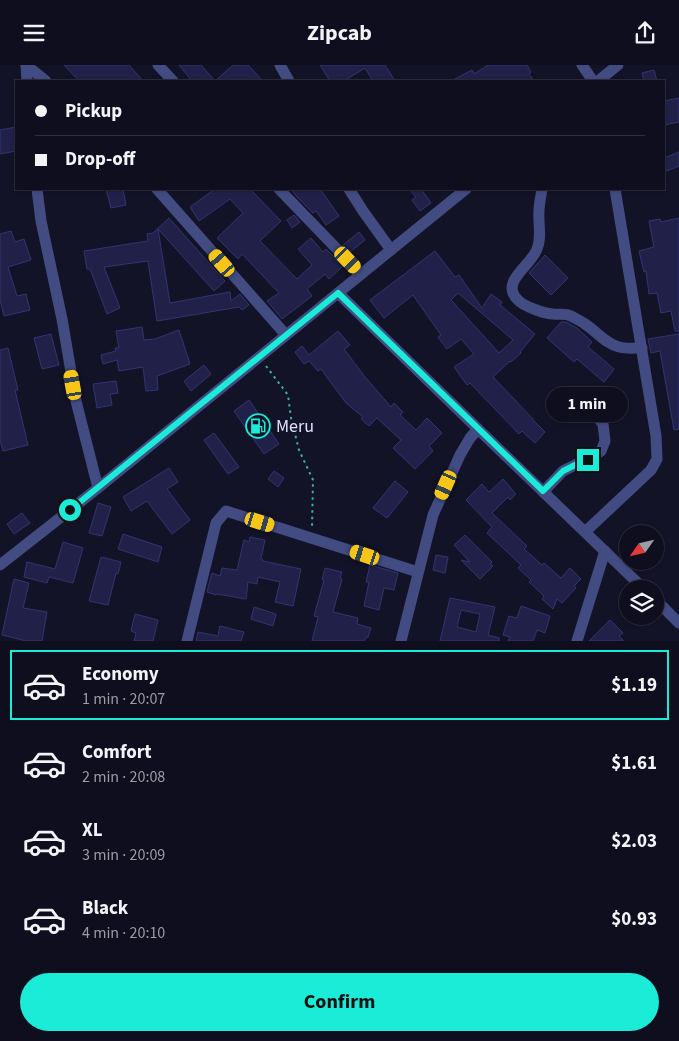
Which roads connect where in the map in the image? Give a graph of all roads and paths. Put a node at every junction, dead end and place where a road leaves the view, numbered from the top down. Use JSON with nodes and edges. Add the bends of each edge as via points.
{"nodes":[{"id":1,"x":158,"y":65,"type":"edge"},
{"id":2,"x":280,"y":65,"type":"edge"},
{"id":3,"x":582,"y":65,"type":"edge"},
{"id":4,"x":618,"y":65,"type":"edge"},
{"id":5,"x":27,"y":80,"type":"edge"},
{"id":6,"x":45,"y":80,"type":"edge"},
{"id":7,"x":172,"y":80,"type":"edge"},
{"id":8,"x":288,"y":80,"type":"edge"},
{"id":9,"x":592,"y":80,"type":"edge"},
{"id":10,"x":599,"y":80,"type":"edge"},
{"id":11,"x":37,"y":190,"type":"edge"},
{"id":12,"x":158,"y":190,"type":"edge"},
{"id":13,"x":280,"y":190,"type":"edge"},
{"id":14,"x":350,"y":190,"type":"edge"},
{"id":15,"x":465,"y":190,"type":"edge"},
{"id":16,"x":542,"y":190,"type":"edge"},
{"id":17,"x":615,"y":190,"type":"edge"},
{"id":18,"x":391,"y":250,"type":"junction"},
{"id":19,"x":362,"y":274,"type":"junction"},
{"id":20,"x":338,"y":293,"type":"junction"},
{"id":21,"x":286,"y":335,"type":"junction"},
{"id":22,"x":642,"y":348,"type":"junction"},
{"id":23,"x":259,"y":357,"type":"junction"},
{"id":24,"x":582,"y":398,"type":"dead end"},
{"id":25,"x":478,"y":429,"type":"junction"},
{"id":26,"x":98,"y":488,"type":"junction"},
{"id":27,"x":543,"y":491,"type":"junction"},
{"id":28,"x":585,"y":532,"type":"junction"},
{"id":29,"x":312,"y":538,"type":"junction"},
{"id":30,"x":605,"y":551,"type":"junction"},
{"id":31,"x":0,"y":565,"type":"edge"},
{"id":32,"x":418,"y":572,"type":"junction"},
{"id":33,"x":635,"y":580,"type":"edge"},
{"id":34,"x":664,"y":608,"type":"edge"},
{"id":35,"x":679,"y":623,"type":"edge"},
{"id":36,"x":187,"y":641,"type":"edge"},
{"id":37,"x":402,"y":641,"type":"edge"},
{"id":38,"x":577,"y":641,"type":"edge"}],
"edges":[{"from":1,"to":7,"type":"street"},
{"from":2,"to":8,"type":"street"},
{"from":3,"to":9,"type":"street"},
{"from":4,"to":10,"type":"street"},
{"from":5,"to":6,"type":"street","via":[[26,65]]},
{"from":11,"to":26,"type":"street","via":[[76,401]]},
{"from":12,"to":21,"type":"street"},
{"from":13,"to":19,"type":"street"},
{"from":14,"to":18,"type":"street"},
{"from":15,"to":18,"type":"street"},
{"from":16,"to":22,"type":"street","via":[[537,249],[512,285],[518,301],[552,314],[568,314],[612,345]]},
{"from":17,"to":22,"type":"street"},
{"from":18,"to":19,"type":"street"},
{"from":19,"to":20,"type":"street"},
{"from":20,"to":21,"type":"street"},
{"from":20,"to":25,"type":"street"},
{"from":21,"to":23,"type":"street"},
{"from":22,"to":28,"type":"street","via":[[658,459],[651,471]]},
{"from":23,"to":26,"type":"street"},
{"from":23,"to":29,"type":"path","via":[[288,395],[299,450],[312,480]]},
{"from":24,"to":27,"type":"street","via":[[603,424],[605,441],[601,451],[563,471]]},
{"from":25,"to":27,"type":"street"},
{"from":25,"to":32,"type":"street","via":[[460,455],[433,515]]},
{"from":26,"to":31,"type":"street"},
{"from":27,"to":28,"type":"street"},
{"from":28,"to":30,"type":"street"},
{"from":29,"to":32,"type":"street"},
{"from":29,"to":36,"type":"street","via":[[226,511],[216,523]]},
{"from":30,"to":33,"type":"street"},
{"from":30,"to":38,"type":"street"},
{"from":32,"to":37,"type":"street"},
{"from":34,"to":35,"type":"street"}]}
